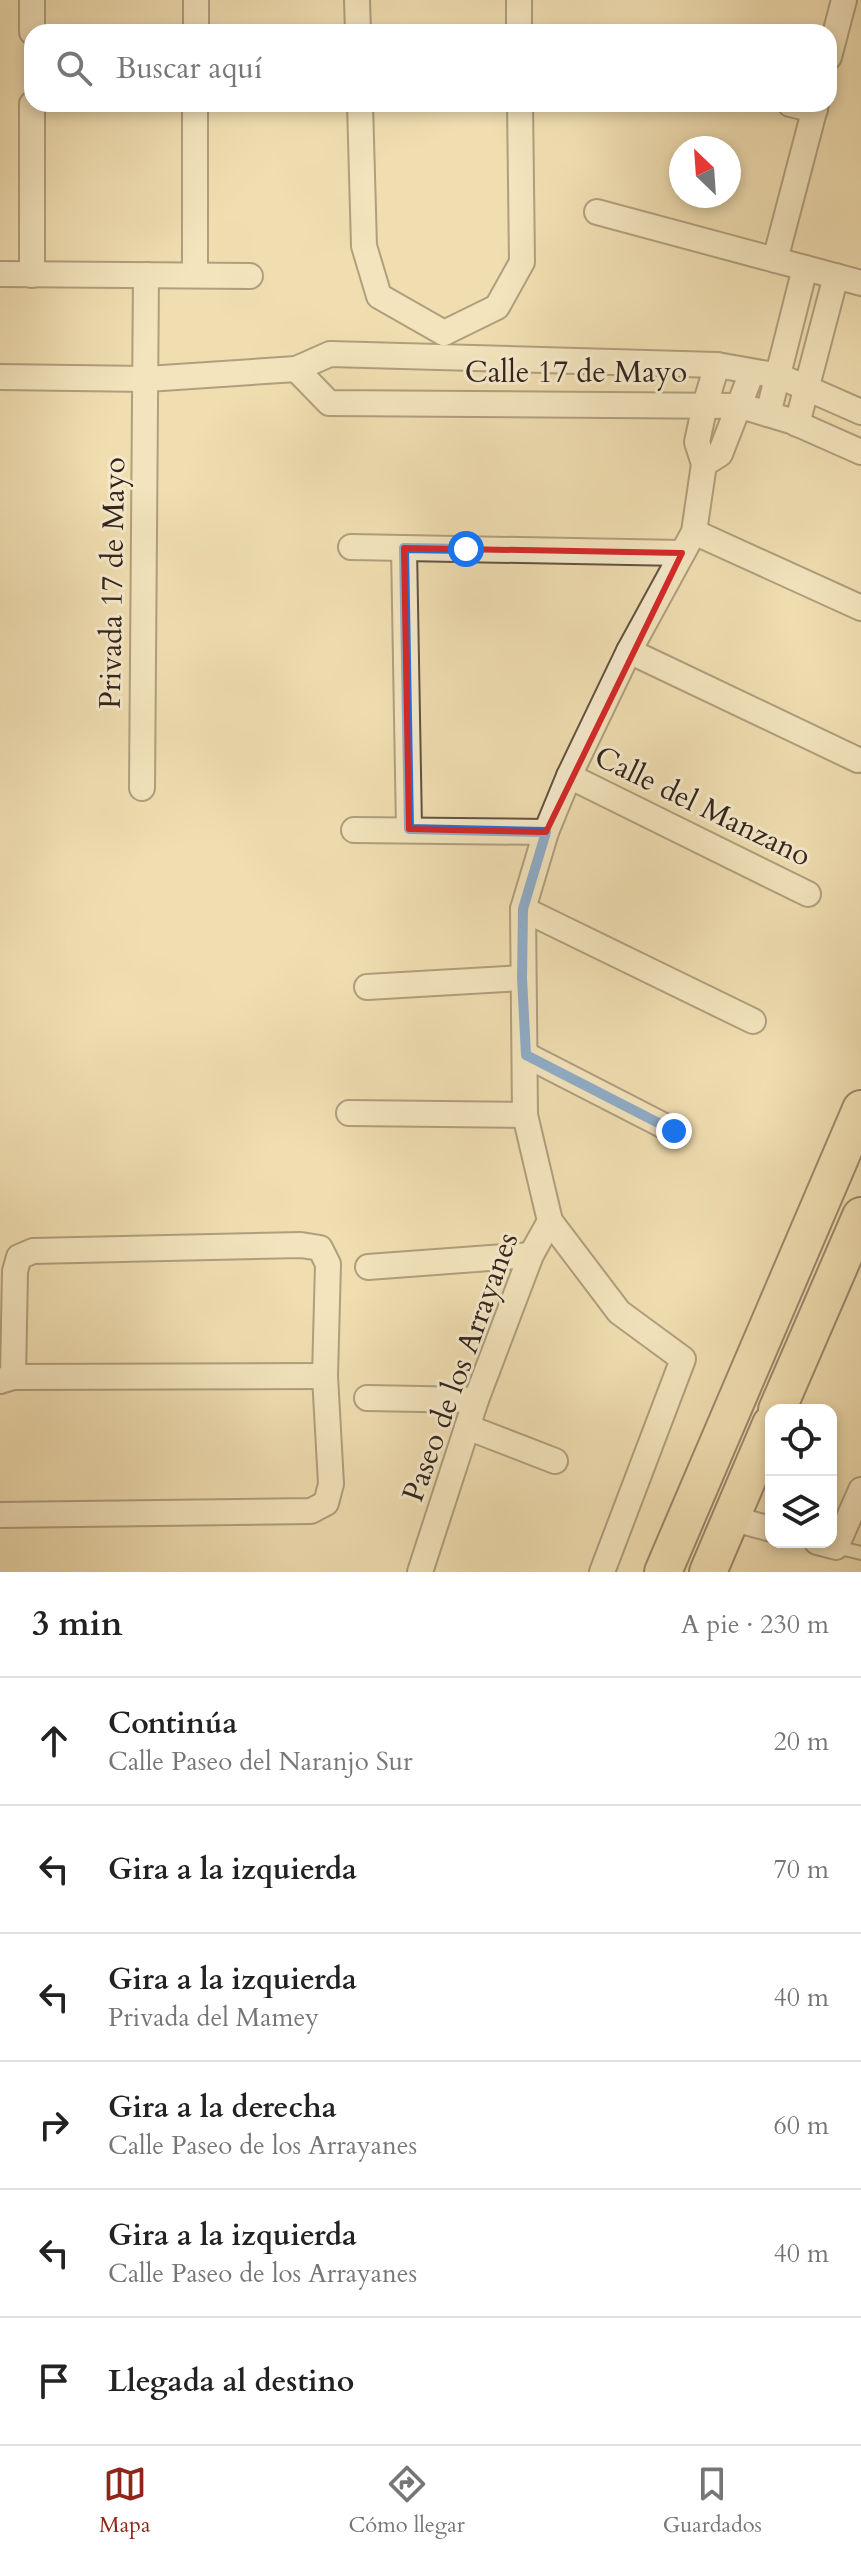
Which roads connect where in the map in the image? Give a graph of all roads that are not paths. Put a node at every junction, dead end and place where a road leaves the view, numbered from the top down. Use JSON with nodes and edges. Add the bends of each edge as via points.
{"nodes":[{"id":1,"x":32,"y":0,"type":"edge"},
{"id":2,"x":196,"y":0,"type":"edge"},
{"id":3,"x":357,"y":0,"type":"edge"},
{"id":4,"x":519,"y":0,"type":"edge"},
{"id":5,"x":844,"y":0,"type":"edge"},
{"id":6,"x":32,"y":24,"type":"edge"},
{"id":7,"x":196,"y":24,"type":"edge"},
{"id":8,"x":358,"y":24,"type":"edge"},
{"id":9,"x":519,"y":24,"type":"edge"},
{"id":10,"x":837,"y":27,"type":"edge"},
{"id":11,"x":32,"y":112,"type":"edge"},
{"id":12,"x":195,"y":112,"type":"edge"},
{"id":13,"x":360,"y":112,"type":"edge"},
{"id":14,"x":520,"y":112,"type":"edge"},
{"id":15,"x":815,"y":112,"type":"edge"},
{"id":16,"x":597,"y":212,"type":"dead end"},
{"id":17,"x":775,"y":260,"type":"junction"},
{"id":18,"x":805,"y":268,"type":"junction"},
{"id":19,"x":0,"y":274,"type":"edge"},
{"id":20,"x":32,"y":275,"type":"junction"},
{"id":21,"x":146,"y":275,"type":"junction"},
{"id":22,"x":195,"y":275,"type":"junction"},
{"id":23,"x":250,"y":276,"type":"dead end"},
{"id":24,"x":836,"y":276,"type":"junction"},
{"id":25,"x":861,"y":283,"type":"edge"},
{"id":26,"x":444,"y":333,"type":"junction"},
{"id":27,"x":444,"y":358,"type":"junction"},
{"id":28,"x":717,"y":365,"type":"junction"},
{"id":29,"x":296,"y":369,"type":"junction"},
{"id":30,"x":752,"y":372,"type":"junction"},
{"id":31,"x":779,"y":376,"type":"junction"},
{"id":32,"x":0,"y":377,"type":"edge"},
{"id":33,"x":147,"y":379,"type":"junction"},
{"id":34,"x":807,"y":387,"type":"junction"},
{"id":35,"x":705,"y":405,"type":"junction"},
{"id":36,"x":741,"y":406,"type":"junction"},
{"id":37,"x":861,"y":412,"type":"edge"},
{"id":38,"x":768,"y":414,"type":"junction"},
{"id":39,"x":797,"y":424,"type":"junction"},
{"id":40,"x":861,"y":452,"type":"edge"},
{"id":41,"x":704,"y":464,"type":"junction"},
{"id":42,"x":688,"y":542,"type":"junction"},
{"id":43,"x":351,"y":547,"type":"dead end"},
{"id":44,"x":404,"y":548,"type":"junction"},
{"id":45,"x":861,"y":608,"type":"edge"},
{"id":46,"x":629,"y":651,"type":"junction"},
{"id":47,"x":858,"y":760,"type":"dead end"},
{"id":48,"x":569,"y":776,"type":"junction"},
{"id":49,"x":142,"y":788,"type":"dead end"},
{"id":50,"x":409,"y":829,"type":"junction"},
{"id":51,"x":354,"y":830,"type":"dead end"},
{"id":52,"x":546,"y":832,"type":"junction"},
{"id":53,"x":808,"y":894,"type":"dead end"},
{"id":54,"x":523,"y":909,"type":"junction"},
{"id":55,"x":522,"y":978,"type":"junction"},
{"id":56,"x":367,"y":987,"type":"dead end"},
{"id":57,"x":753,"y":1021,"type":"dead end"},
{"id":58,"x":526,"y":1055,"type":"junction"},
{"id":59,"x":861,"y":1109,"type":"edge"},
{"id":60,"x":349,"y":1113,"type":"dead end"},
{"id":61,"x":525,"y":1115,"type":"junction"},
{"id":62,"x":674,"y":1131,"type":"dead end"},
{"id":63,"x":861,"y":1216,"type":"edge"},
{"id":64,"x":550,"y":1221,"type":"junction"},
{"id":65,"x":531,"y":1255,"type":"junction"},
{"id":66,"x":368,"y":1267,"type":"dead end"},
{"id":67,"x":8,"y":1327,"type":"edge"},
{"id":68,"x":325,"y":1376,"type":"junction"},
{"id":69,"x":6,"y":1379,"type":"edge"},
{"id":70,"x":367,"y":1398,"type":"dead end"},
{"id":71,"x":476,"y":1400,"type":"junction"},
{"id":72,"x":780,"y":1404,"type":"edge"},
{"id":73,"x":467,"y":1427,"type":"junction"},
{"id":74,"x":555,"y":1461,"type":"dead end"},
{"id":75,"x":761,"y":1472,"type":"edge"},
{"id":76,"x":848,"y":1500,"type":"edge"},
{"id":77,"x":0,"y":1515,"type":"edge"},
{"id":78,"x":730,"y":1518,"type":"junction"},
{"id":79,"x":837,"y":1522,"type":"edge"},
{"id":80,"x":765,"y":1527,"type":"edge"},
{"id":81,"x":837,"y":1548,"type":"edge"},
{"id":82,"x":861,"y":1553,"type":"edge"},
{"id":83,"x":420,"y":1572,"type":"edge"},
{"id":84,"x":602,"y":1572,"type":"edge"},
{"id":85,"x":663,"y":1572,"type":"edge"},
{"id":86,"x":708,"y":1572,"type":"edge"}],
"edges":[{"from":1,"to":6,"type":"street"},
{"from":2,"to":7,"type":"street"},
{"from":3,"to":8,"type":"street"},
{"from":4,"to":9,"type":"street"},
{"from":5,"to":10,"type":"street"},
{"from":11,"to":20,"type":"street"},
{"from":12,"to":22,"type":"street"},
{"from":13,"to":26,"type":"street","via":[[364,246],[379,296]]},
{"from":14,"to":26,"type":"street","via":[[522,262],[497,307]]},
{"from":15,"to":17,"type":"street"},
{"from":16,"to":17,"type":"street"},
{"from":17,"to":18,"type":"street"},
{"from":18,"to":24,"type":"street"},
{"from":18,"to":31,"type":"street"},
{"from":19,"to":20,"type":"street"},
{"from":20,"to":21,"type":"street"},
{"from":21,"to":22,"type":"street"},
{"from":21,"to":33,"type":"street","name":"Privada 17 de Mayo"},
{"from":22,"to":23,"type":"street"},
{"from":24,"to":25,"type":"street"},
{"from":24,"to":34,"type":"street"},
{"from":26,"to":27,"type":"street"},
{"from":27,"to":28,"type":"street","name":"Calle 17 de Mayo"},
{"from":27,"to":29,"type":"street","name":"Calle 17 de Mayo","via":[[330,354]]},
{"from":28,"to":30,"type":"street","name":"Calle 17 de Mayo"},
{"from":28,"to":35,"type":"street"},
{"from":29,"to":33,"type":"street","name":"Calle 17 de Mayo"},
{"from":29,"to":35,"type":"street","name":"Calle 17 de Mayo","via":[[329,403]]},
{"from":30,"to":31,"type":"street","name":"Calle 17 de Mayo"},
{"from":30,"to":36,"type":"street"},
{"from":31,"to":34,"type":"street","name":"Calle 17 de Mayo"},
{"from":31,"to":38,"type":"street"},
{"from":32,"to":33,"type":"street","name":"Calle 17 de Mayo"},
{"from":33,"to":49,"type":"street","name":"Privada 17 de Mayo"},
{"from":34,"to":37,"type":"street","name":"Calle 17 de Mayo"},
{"from":34,"to":39,"type":"street"},
{"from":35,"to":36,"type":"street","name":"Calle 17 de Mayo"},
{"from":35,"to":41,"type":"street","via":[[697,442]]},
{"from":36,"to":38,"type":"street","name":"Calle 17 de Mayo"},
{"from":36,"to":41,"type":"street","via":[[720,454]]},
{"from":38,"to":39,"type":"street","name":"Calle 17 de Mayo"},
{"from":39,"to":40,"type":"street","name":"Calle 17 de Mayo"},
{"from":41,"to":42,"type":"street"},
{"from":42,"to":44,"type":"street"},
{"from":42,"to":45,"type":"street"},
{"from":42,"to":46,"type":"street"},
{"from":43,"to":44,"type":"street"},
{"from":44,"to":50,"type":"street"},
{"from":46,"to":47,"type":"street"},
{"from":46,"to":48,"type":"street"},
{"from":48,"to":52,"type":"street"},
{"from":48,"to":53,"type":"street","name":"Calle del Manzano"},
{"from":50,"to":51,"type":"street"},
{"from":50,"to":52,"type":"street"},
{"from":52,"to":54,"type":"street"},
{"from":54,"to":55,"type":"street"},
{"from":54,"to":57,"type":"street"},
{"from":55,"to":56,"type":"street"},
{"from":55,"to":58,"type":"street"},
{"from":58,"to":61,"type":"street"},
{"from":58,"to":62,"type":"street"},
{"from":59,"to":85,"type":"main road"},
{"from":60,"to":61,"type":"street"},
{"from":61,"to":64,"type":"street"},
{"from":63,"to":72,"type":"main road"},
{"from":64,"to":65,"type":"street","name":"Paseo de los Arrayanes"},
{"from":64,"to":84,"type":"street","name":"Paseo de los Arrayanes","via":[[619,1312],[683,1359]]},
{"from":65,"to":66,"type":"street"},
{"from":65,"to":71,"type":"street","name":"Paseo de los Arrayanes"},
{"from":67,"to":68,"type":"street","via":[[19,1257],[33,1251],[301,1245],[320,1248],[328,1264]]},
{"from":67,"to":69,"type":"street"},
{"from":68,"to":69,"type":"street"},
{"from":68,"to":77,"type":"street","via":[[331,1484],[326,1503],[311,1511]]},
{"from":70,"to":71,"type":"street"},
{"from":71,"to":73,"type":"street","name":"Paseo de los Arrayanes"},
{"from":73,"to":74,"type":"street"},
{"from":73,"to":83,"type":"street","name":"Paseo de los Arrayanes"},
{"from":75,"to":78,"type":"main road"},
{"from":76,"to":79,"type":"street"},
{"from":78,"to":80,"type":"street"},
{"from":78,"to":86,"type":"main road"},
{"from":81,"to":82,"type":"lane"}]}
